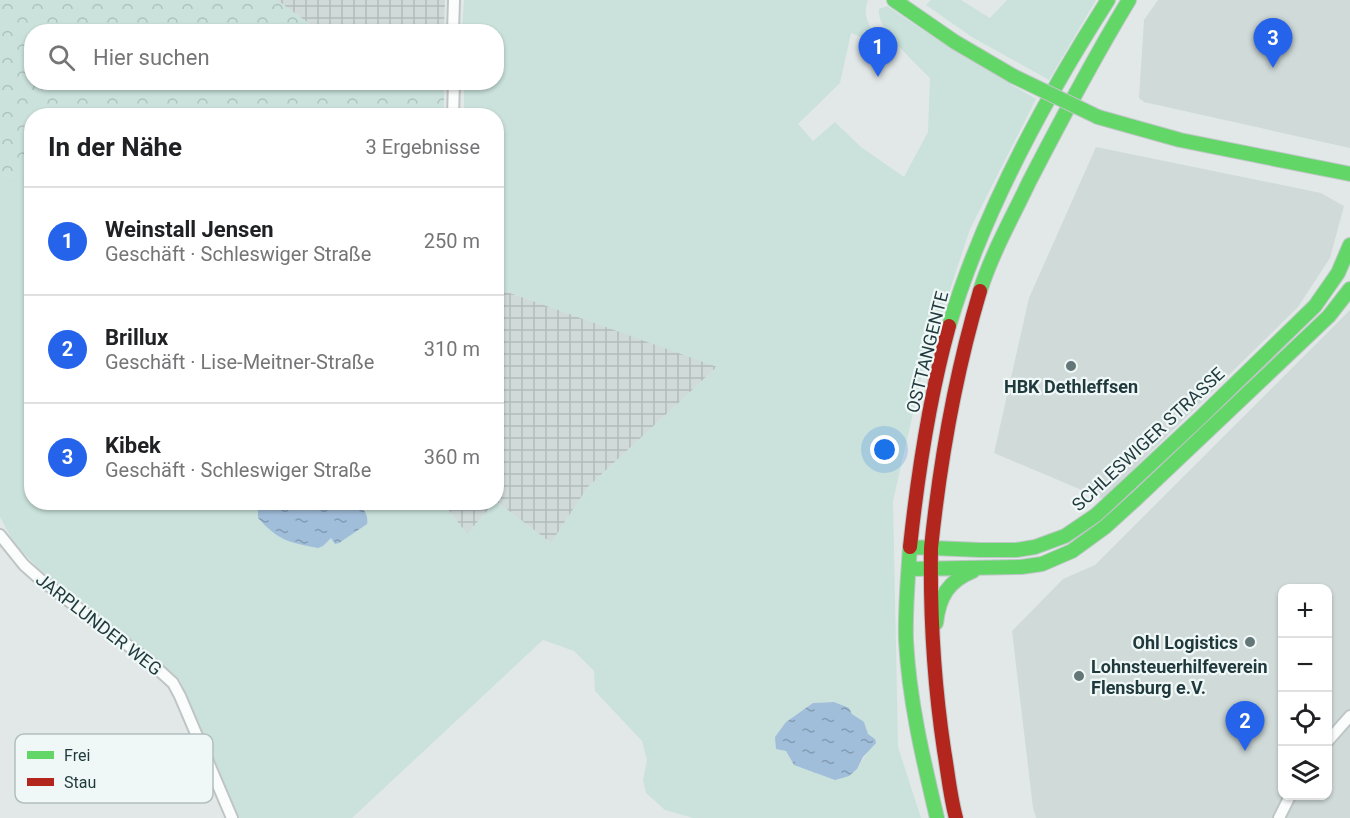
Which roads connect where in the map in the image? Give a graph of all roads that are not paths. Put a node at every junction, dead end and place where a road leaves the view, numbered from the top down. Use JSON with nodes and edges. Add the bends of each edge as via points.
{"nodes":[{"id":1,"x":453,"y":0,"type":"edge"},
{"id":2,"x":894,"y":0,"type":"edge"},
{"id":3,"x":1106,"y":0,"type":"edge"},
{"id":4,"x":1131,"y":0,"type":"edge"},
{"id":5,"x":453,"y":24,"type":"edge"},
{"id":6,"x":454,"y":90,"type":"edge"},
{"id":7,"x":453,"y":108,"type":"edge"},
{"id":8,"x":1350,"y":174,"type":"edge"},
{"id":9,"x":1350,"y":245,"type":"edge"},
{"id":10,"x":1350,"y":289,"type":"edge"},
{"id":11,"x":0,"y":535,"type":"edge"},
{"id":12,"x":910,"y":547,"type":"junction"},
{"id":13,"x":931,"y":548,"type":"junction"},
{"id":14,"x":931,"y":568,"type":"junction"},
{"id":15,"x":909,"y":569,"type":"junction"},
{"id":16,"x":979,"y":569,"type":"junction"},
{"id":17,"x":933,"y":663,"type":"junction"},
{"id":18,"x":1350,"y":716,"type":"edge"},
{"id":19,"x":196,"y":734,"type":"edge"},
{"id":20,"x":1332,"y":736,"type":"edge"},
{"id":21,"x":213,"y":773,"type":"edge"},
{"id":22,"x":1288,"y":800,"type":"edge"},
{"id":23,"x":232,"y":818,"type":"edge"},
{"id":24,"x":938,"y":818,"type":"edge"},
{"id":25,"x":956,"y":818,"type":"edge"},
{"id":26,"x":1279,"y":818,"type":"edge"}],
"edges":[{"from":1,"to":5,"type":"street"},
{"from":2,"to":8,"type":"main road","bridge":true,"via":[[1013,76],[1098,117],[1180,140]]},
{"from":3,"to":12,"type":"main road","name":"OSTTANGENTE","via":[[1038,119],[984,229],[965,279],[949,326],[926,425]]},
{"from":4,"to":13,"type":"main road","name":"OSTTANGENTE","via":[[1058,125],[983,284],[946,429]]},
{"from":6,"to":7,"type":"street"},
{"from":9,"to":13,"type":"main road","name":"SCHLESWIGER STRASSE","via":[[1338,273],[1315,306],[1096,515],[1065,536],[1035,547]]},
{"from":10,"to":16,"type":"main road","name":"SCHLESWIGER STRASSE","via":[[1329,316],[1105,527],[1072,551],[1042,564]]},
{"from":11,"to":19,"type":"street","name":"JARPLUNDER WEG","via":[[41,580],[172,683]]},
{"from":12,"to":13,"type":"main road","name":"SCHLESWIGER STRASSE"},
{"from":12,"to":15,"type":"main road","name":"OSTTANGENTE"},
{"from":13,"to":14,"type":"main road","name":"OSTTANGENTE"},
{"from":14,"to":15,"type":"main road","name":"SCHLESWIGER STRASSE"},
{"from":14,"to":16,"type":"main road","name":"SCHLESWIGER STRASSE"},
{"from":14,"to":17,"type":"main road","name":"OSTTANGENTE"},
{"from":15,"to":24,"type":"main road","name":"OSTTANGENTE","via":[[905,614],[910,681]]},
{"from":16,"to":17,"type":"main road","name":"SCHLESWIGER STRASSE","via":[[961,574],[941,594]]},
{"from":17,"to":25,"type":"main road","name":"OSTTANGENTE"},
{"from":18,"to":20,"type":"street"},
{"from":21,"to":23,"type":"street","name":"JARPLUNDER WEG"},
{"from":22,"to":26,"type":"street"}]}
